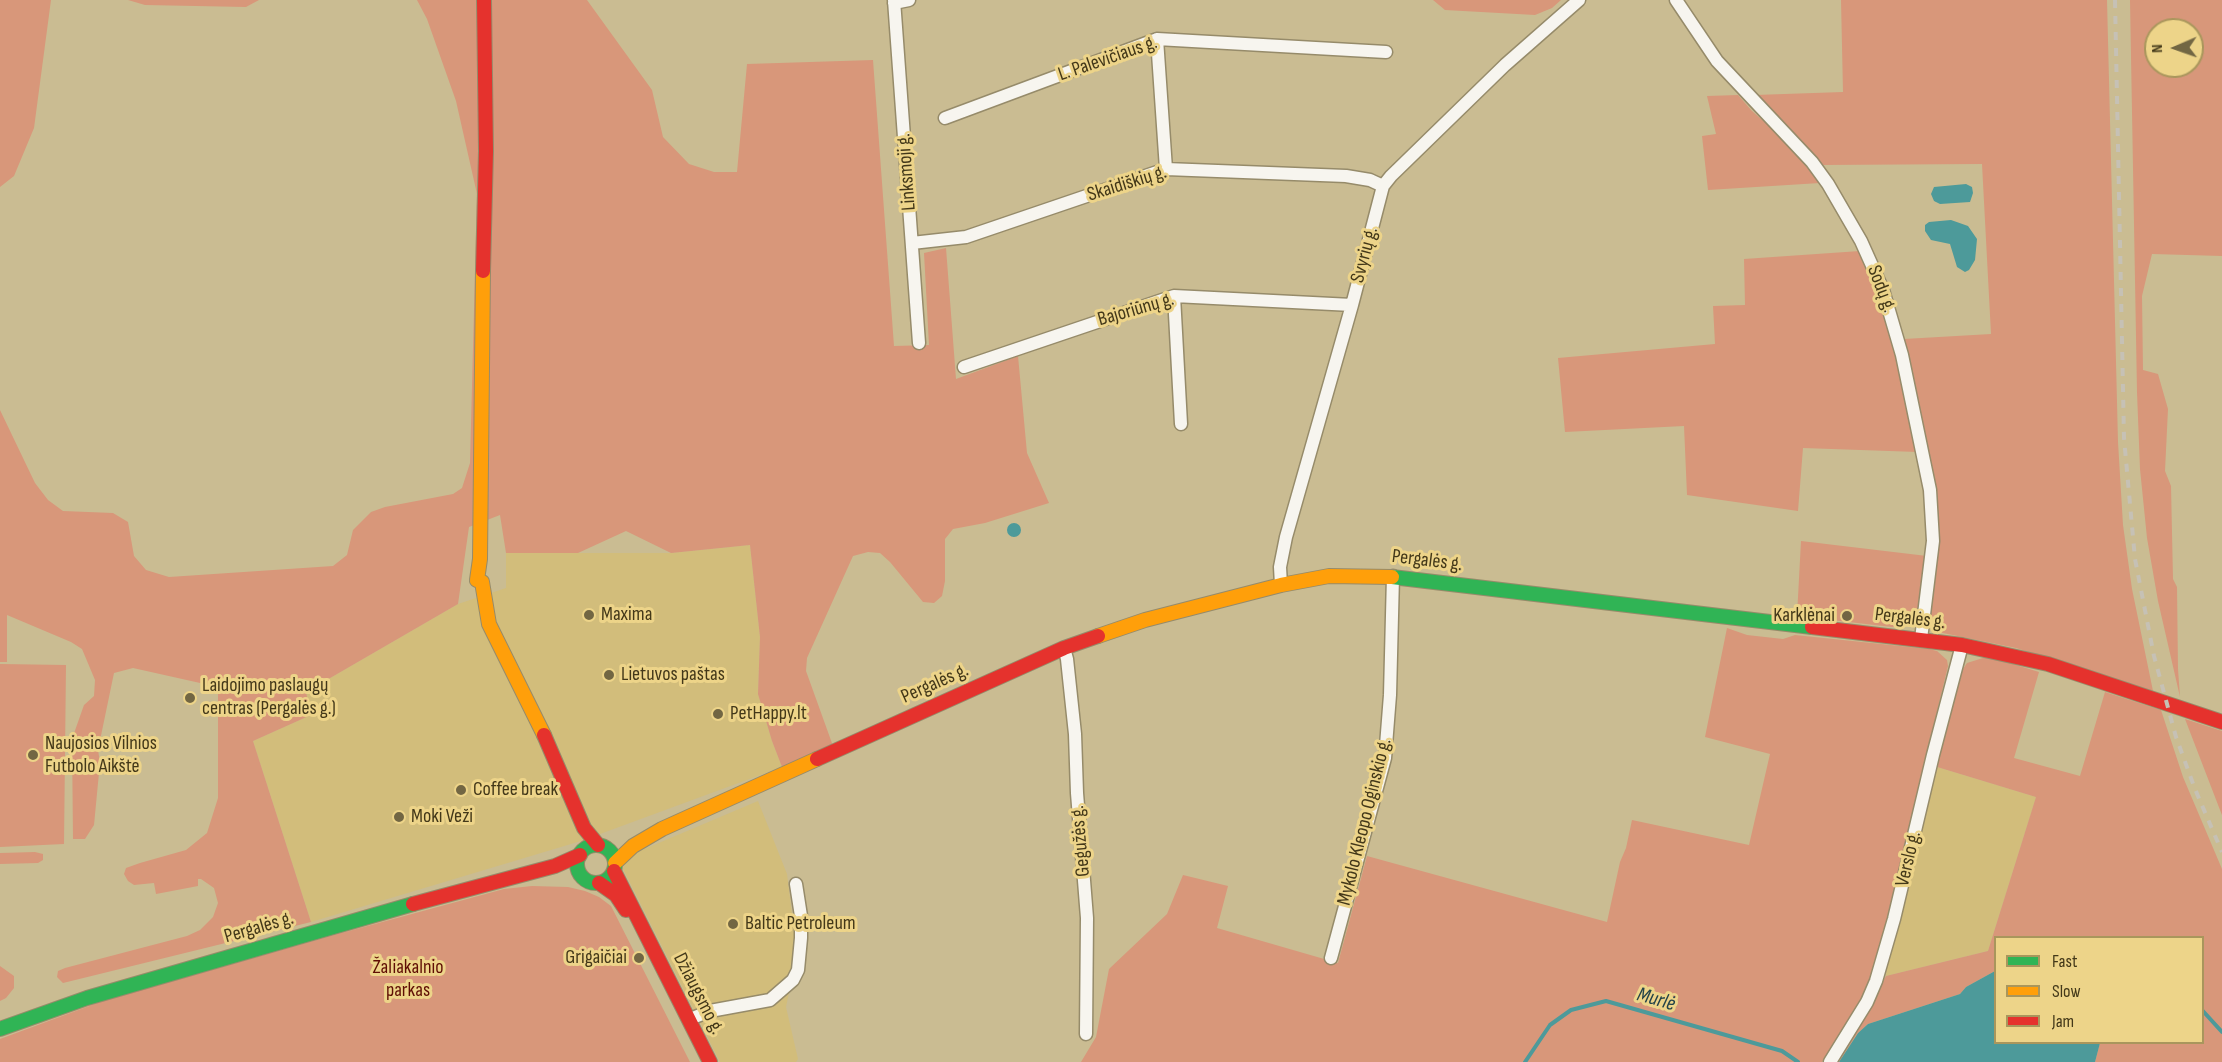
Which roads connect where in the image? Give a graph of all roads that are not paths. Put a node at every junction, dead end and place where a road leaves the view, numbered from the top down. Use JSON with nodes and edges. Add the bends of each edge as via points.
{"nodes":[{"id":1,"x":484,"y":0,"type":"edge"},
{"id":2,"x":909,"y":0,"type":"edge"},
{"id":3,"x":1578,"y":0,"type":"edge"},
{"id":4,"x":1676,"y":0,"type":"edge"},
{"id":5,"x":894,"y":1,"type":"edge"},
{"id":6,"x":1157,"y":39,"type":"junction"},
{"id":7,"x":1386,"y":52,"type":"dead end"},
{"id":8,"x":945,"y":118,"type":"dead end"},
{"id":9,"x":1166,"y":169,"type":"junction"},
{"id":10,"x":1383,"y":186,"type":"junction"},
{"id":11,"x":912,"y":243,"type":"junction"},
{"id":12,"x":1174,"y":296,"type":"junction"},
{"id":13,"x":1352,"y":305,"type":"junction"},
{"id":14,"x":919,"y":343,"type":"dead end"},
{"id":15,"x":964,"y":367,"type":"dead end"},
{"id":16,"x":1181,"y":424,"type":"dead end"},
{"id":17,"x":1393,"y":576,"type":"junction"},
{"id":18,"x":1281,"y":585,"type":"junction"},
{"id":19,"x":1921,"y":639,"type":"junction"},
{"id":20,"x":1962,"y":645,"type":"junction"},
{"id":21,"x":1064,"y":648,"type":"junction"},
{"id":22,"x":2222,"y":722,"type":"edge"},
{"id":23,"x":584,"y":828,"type":"junction"},
{"id":24,"x":662,"y":829,"type":"junction"},
{"id":25,"x":601,"y":846,"type":"junction"},
{"id":26,"x":581,"y":853,"type":"junction"},
{"id":27,"x":614,"y":867,"type":"junction"},
{"id":28,"x":532,"y":872,"type":"junction"},
{"id":29,"x":581,"y":875,"type":"junction"},
{"id":30,"x":599,"y":883,"type":"junction"},
{"id":31,"x":796,"y":884,"type":"dead end"},
{"id":32,"x":650,"y":943,"type":"junction"},
{"id":33,"x":1331,"y":958,"type":"dead end"},
{"id":34,"x":690,"y":1019,"type":"junction"},
{"id":35,"x":0,"y":1029,"type":"edge"},
{"id":36,"x":1086,"y":1034,"type":"dead end"},
{"id":37,"x":711,"y":1062,"type":"edge"},
{"id":38,"x":1830,"y":1062,"type":"edge"}],
"edges":[{"from":1,"to":23,"type":"main road","via":[[486,150],[477,580],[482,582],[489,624],[551,749]]},
{"from":2,"to":5,"type":"street"},
{"from":3,"to":10,"type":"street","name":"Svyrių g.","via":[[1505,65]]},
{"from":4,"to":19,"type":"street","name":"Sodų g.","via":[[1717,61],[1828,184],[1861,241],[1883,290],[1907,374],[1931,499],[1934,541]]},
{"from":5,"to":11,"type":"street","name":"Linksmoji g."},
{"from":6,"to":7,"type":"street","name":"L. Palevičiaus g."},
{"from":6,"to":8,"type":"street","name":"L. Palevičiaus g."},
{"from":6,"to":9,"type":"street"},
{"from":9,"to":10,"type":"street","name":"Skaidiškių g.","via":[[1346,176]]},
{"from":9,"to":11,"type":"street","name":"Skaidiškių g.","via":[[966,237]]},
{"from":10,"to":13,"type":"street","name":"Svyrių g."},
{"from":11,"to":14,"type":"street","name":"Linksmoji g."},
{"from":12,"to":13,"type":"street","name":"Bajoriūnų g."},
{"from":12,"to":15,"type":"street","name":"Bajoriūnų g."},
{"from":12,"to":16,"type":"street"},
{"from":13,"to":18,"type":"street","name":"Svyrių g.","via":[[1286,537]]},
{"from":17,"to":18,"type":"main road","name":"Pergalės g.","via":[[1329,576]]},
{"from":17,"to":19,"type":"main road","name":"Pergalės g."},
{"from":17,"to":33,"type":"street","name":"Mykolo Kleopo Oginskio g.","via":[[1385,758]]},
{"from":18,"to":21,"type":"main road","name":"Pergalės g.","via":[[1145,620]]},
{"from":19,"to":20,"type":"main road","name":"Pergalės g."},
{"from":20,"to":22,"type":"main road","name":"Pergalės g.","via":[[2048,664]]},
{"from":20,"to":38,"type":"street","name":"Verslo g.","via":[[1876,981]]},
{"from":21,"to":24,"type":"main road","name":"Pergalės g."},
{"from":21,"to":36,"type":"street","name":"Gegužės g.","via":[[1075,734],[1088,918]]},
{"from":23,"to":25,"type":"main road"},
{"from":23,"to":26,"type":"street"},
{"from":24,"to":25,"type":"main road","name":"Pergalės g."},
{"from":24,"to":27,"type":"main road","name":"Pergalės g.","via":[[633,846]]},
{"from":25,"to":26,"type":"main road"},
{"from":25,"to":27,"type":"main road","via":[[612,853]]},
{"from":26,"to":28,"type":"main road","name":"Pergalės g."},
{"from":26,"to":29,"type":"main road","via":[[577,865]]},
{"from":27,"to":30,"type":"main road","via":[[606,881]]},
{"from":27,"to":32,"type":"main road","name":"Džiaugsmo g."},
{"from":28,"to":29,"type":"main road","name":"Pergalės g."},
{"from":28,"to":35,"type":"main road","name":"Pergalės g.","via":[[99,995]]},
{"from":29,"to":30,"type":"main road","via":[[589,882]]},
{"from":30,"to":32,"type":"main road","name":"Džiaugsmo g.","via":[[616,895]]},
{"from":31,"to":34,"type":"street","via":[[801,938],[798,970],[793,980],[770,1000],[710,1011]]},
{"from":32,"to":34,"type":"main road","name":"Džiaugsmo g."},
{"from":34,"to":37,"type":"main road","name":"Džiaugsmo g."}]}
